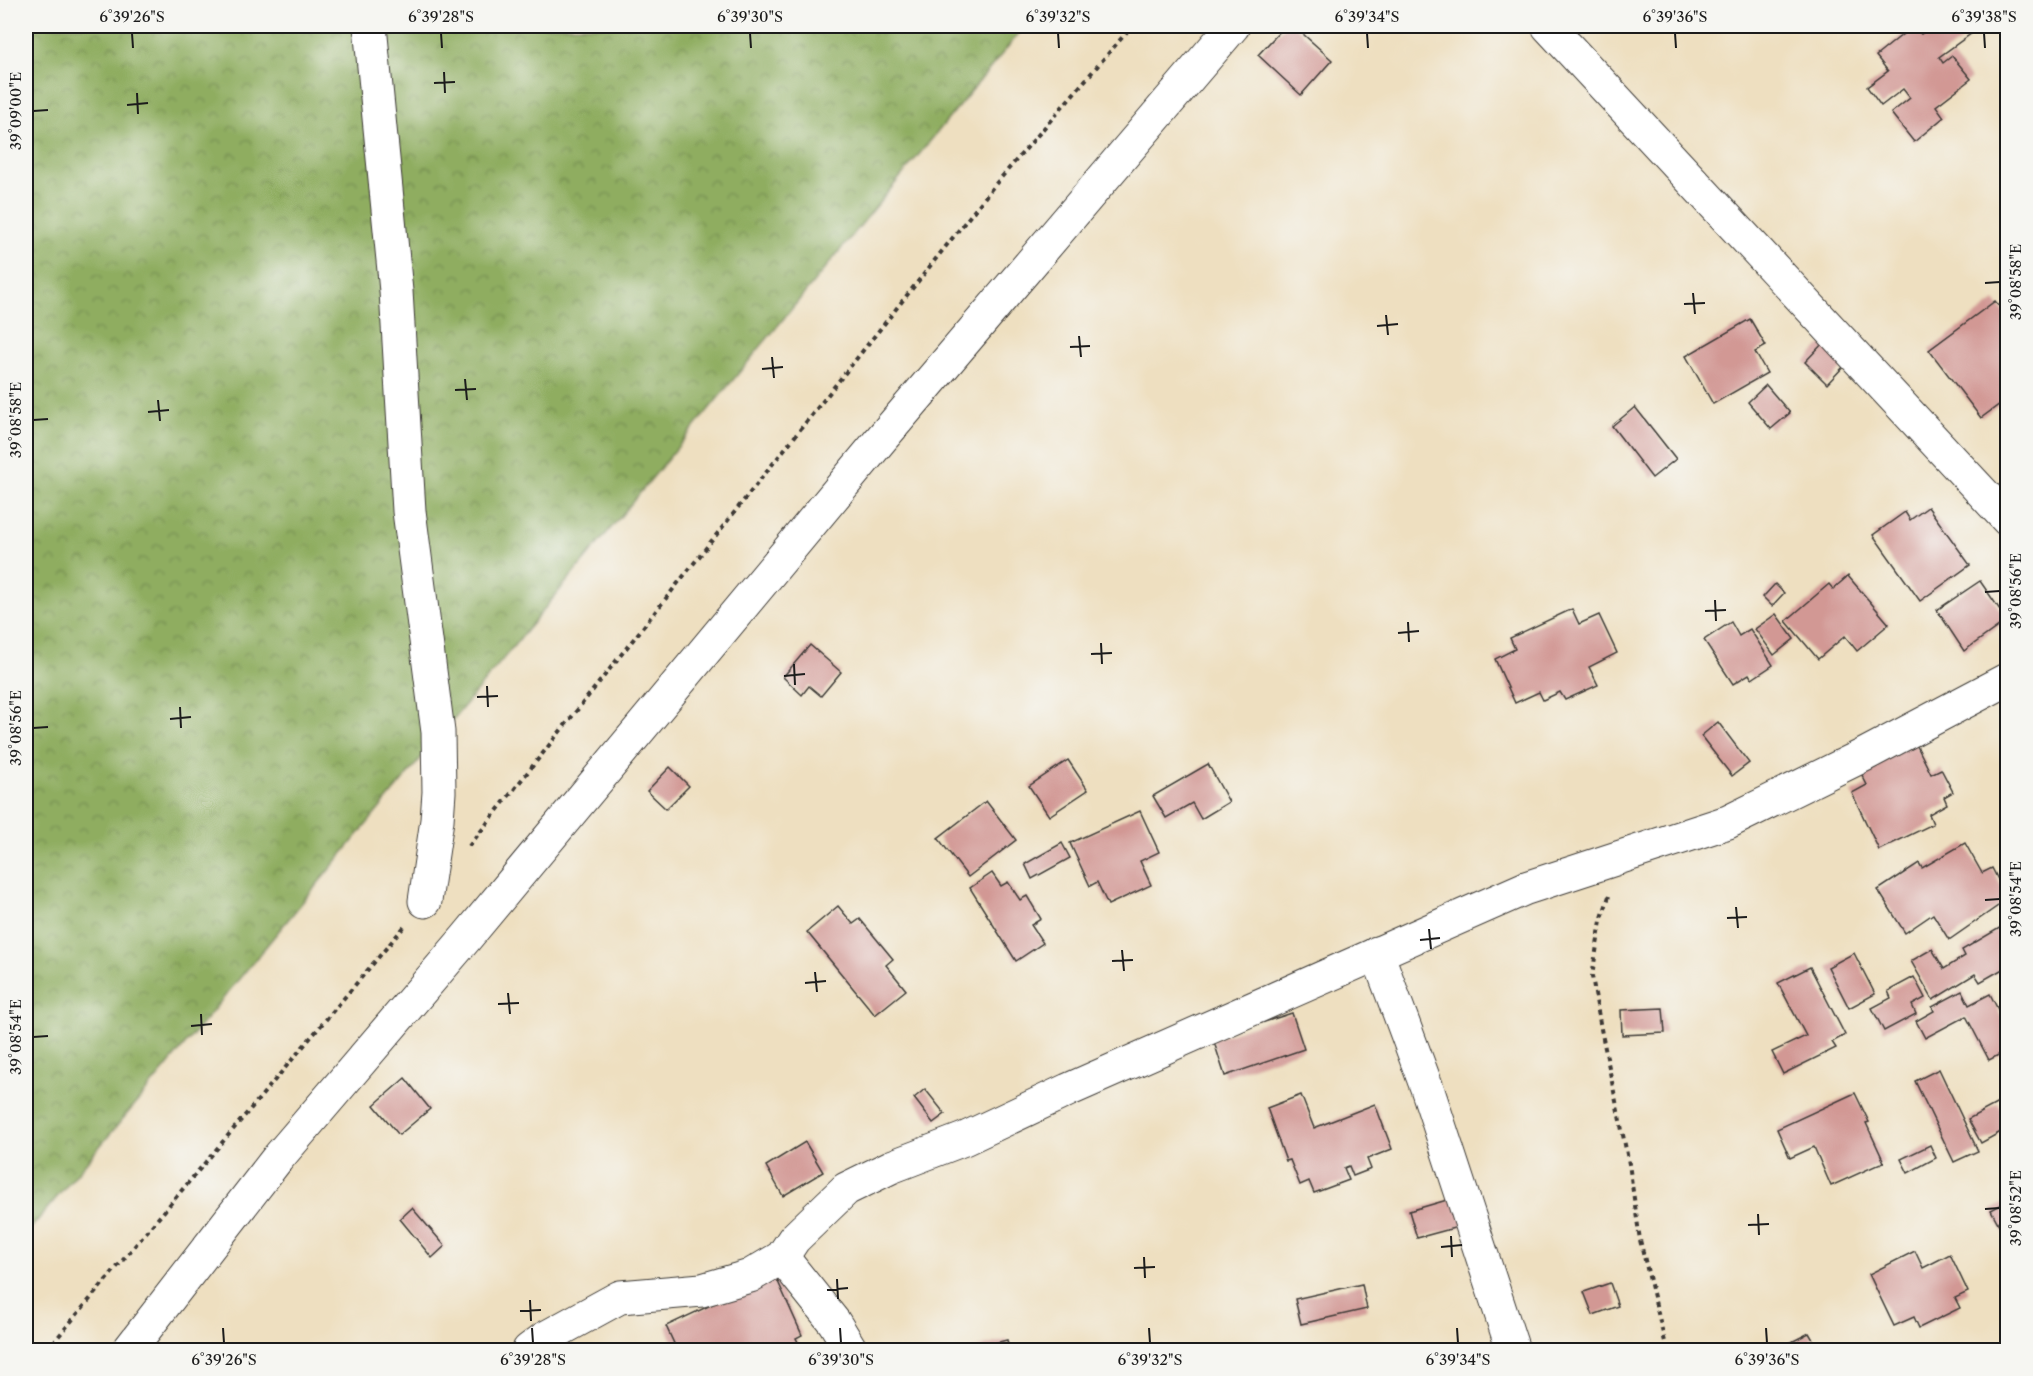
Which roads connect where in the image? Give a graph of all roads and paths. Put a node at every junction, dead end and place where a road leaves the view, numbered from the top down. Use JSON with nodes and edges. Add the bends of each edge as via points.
{"nodes":[{"id":1,"x":370,"y":26,"type":"edge"},
{"id":2,"x":1132,"y":26,"type":"edge"},
{"id":3,"x":1233,"y":26,"type":"edge"},
{"id":4,"x":1565,"y":29,"type":"edge"},
{"id":5,"x":2007,"y":520,"type":"edge"},
{"id":6,"x":2007,"y":679,"type":"edge"},
{"id":7,"x":462,"y":855,"type":"dead end"},
{"id":8,"x":1621,"y":858,"type":"junction"},
{"id":9,"x":425,"y":901,"type":"joint"},
{"id":10,"x":1377,"y":954,"type":"junction"},
{"id":11,"x":782,"y":1257,"type":"junction"},
{"id":12,"x":47,"y":1350,"type":"edge"},
{"id":13,"x":129,"y":1350,"type":"edge"},
{"id":14,"x":529,"y":1350,"type":"edge"},
{"id":15,"x":851,"y":1350,"type":"edge"},
{"id":16,"x":1513,"y":1350,"type":"edge"},
{"id":17,"x":1667,"y":1350,"type":"edge"}],
"edges":[{"from":1,"to":9,"type":"street","via":[[396,291],[409,511],[438,732],[437,820]]},
{"from":2,"to":7,"type":"path","via":[[993,187]]},
{"from":3,"to":13,"type":"street","via":[[277,1159]]},
{"from":4,"to":5,"type":"street"},
{"from":6,"to":8,"type":"street","via":[[1728,822]]},
{"from":8,"to":10,"type":"street","via":[[1526,888]]},
{"from":8,"to":17,"type":"path","via":[[1601,921],[1592,976],[1640,1240]]},
{"from":9,"to":12,"type":"path"},
{"from":10,"to":11,"type":"street","via":[[964,1139],[891,1167],[846,1190],[794,1239]]},
{"from":10,"to":16,"type":"street","via":[[1427,1088]]},
{"from":11,"to":14,"type":"street","via":[[750,1276],[702,1290],[620,1297]]},
{"from":11,"to":15,"type":"street","via":[[834,1322]]}]}
